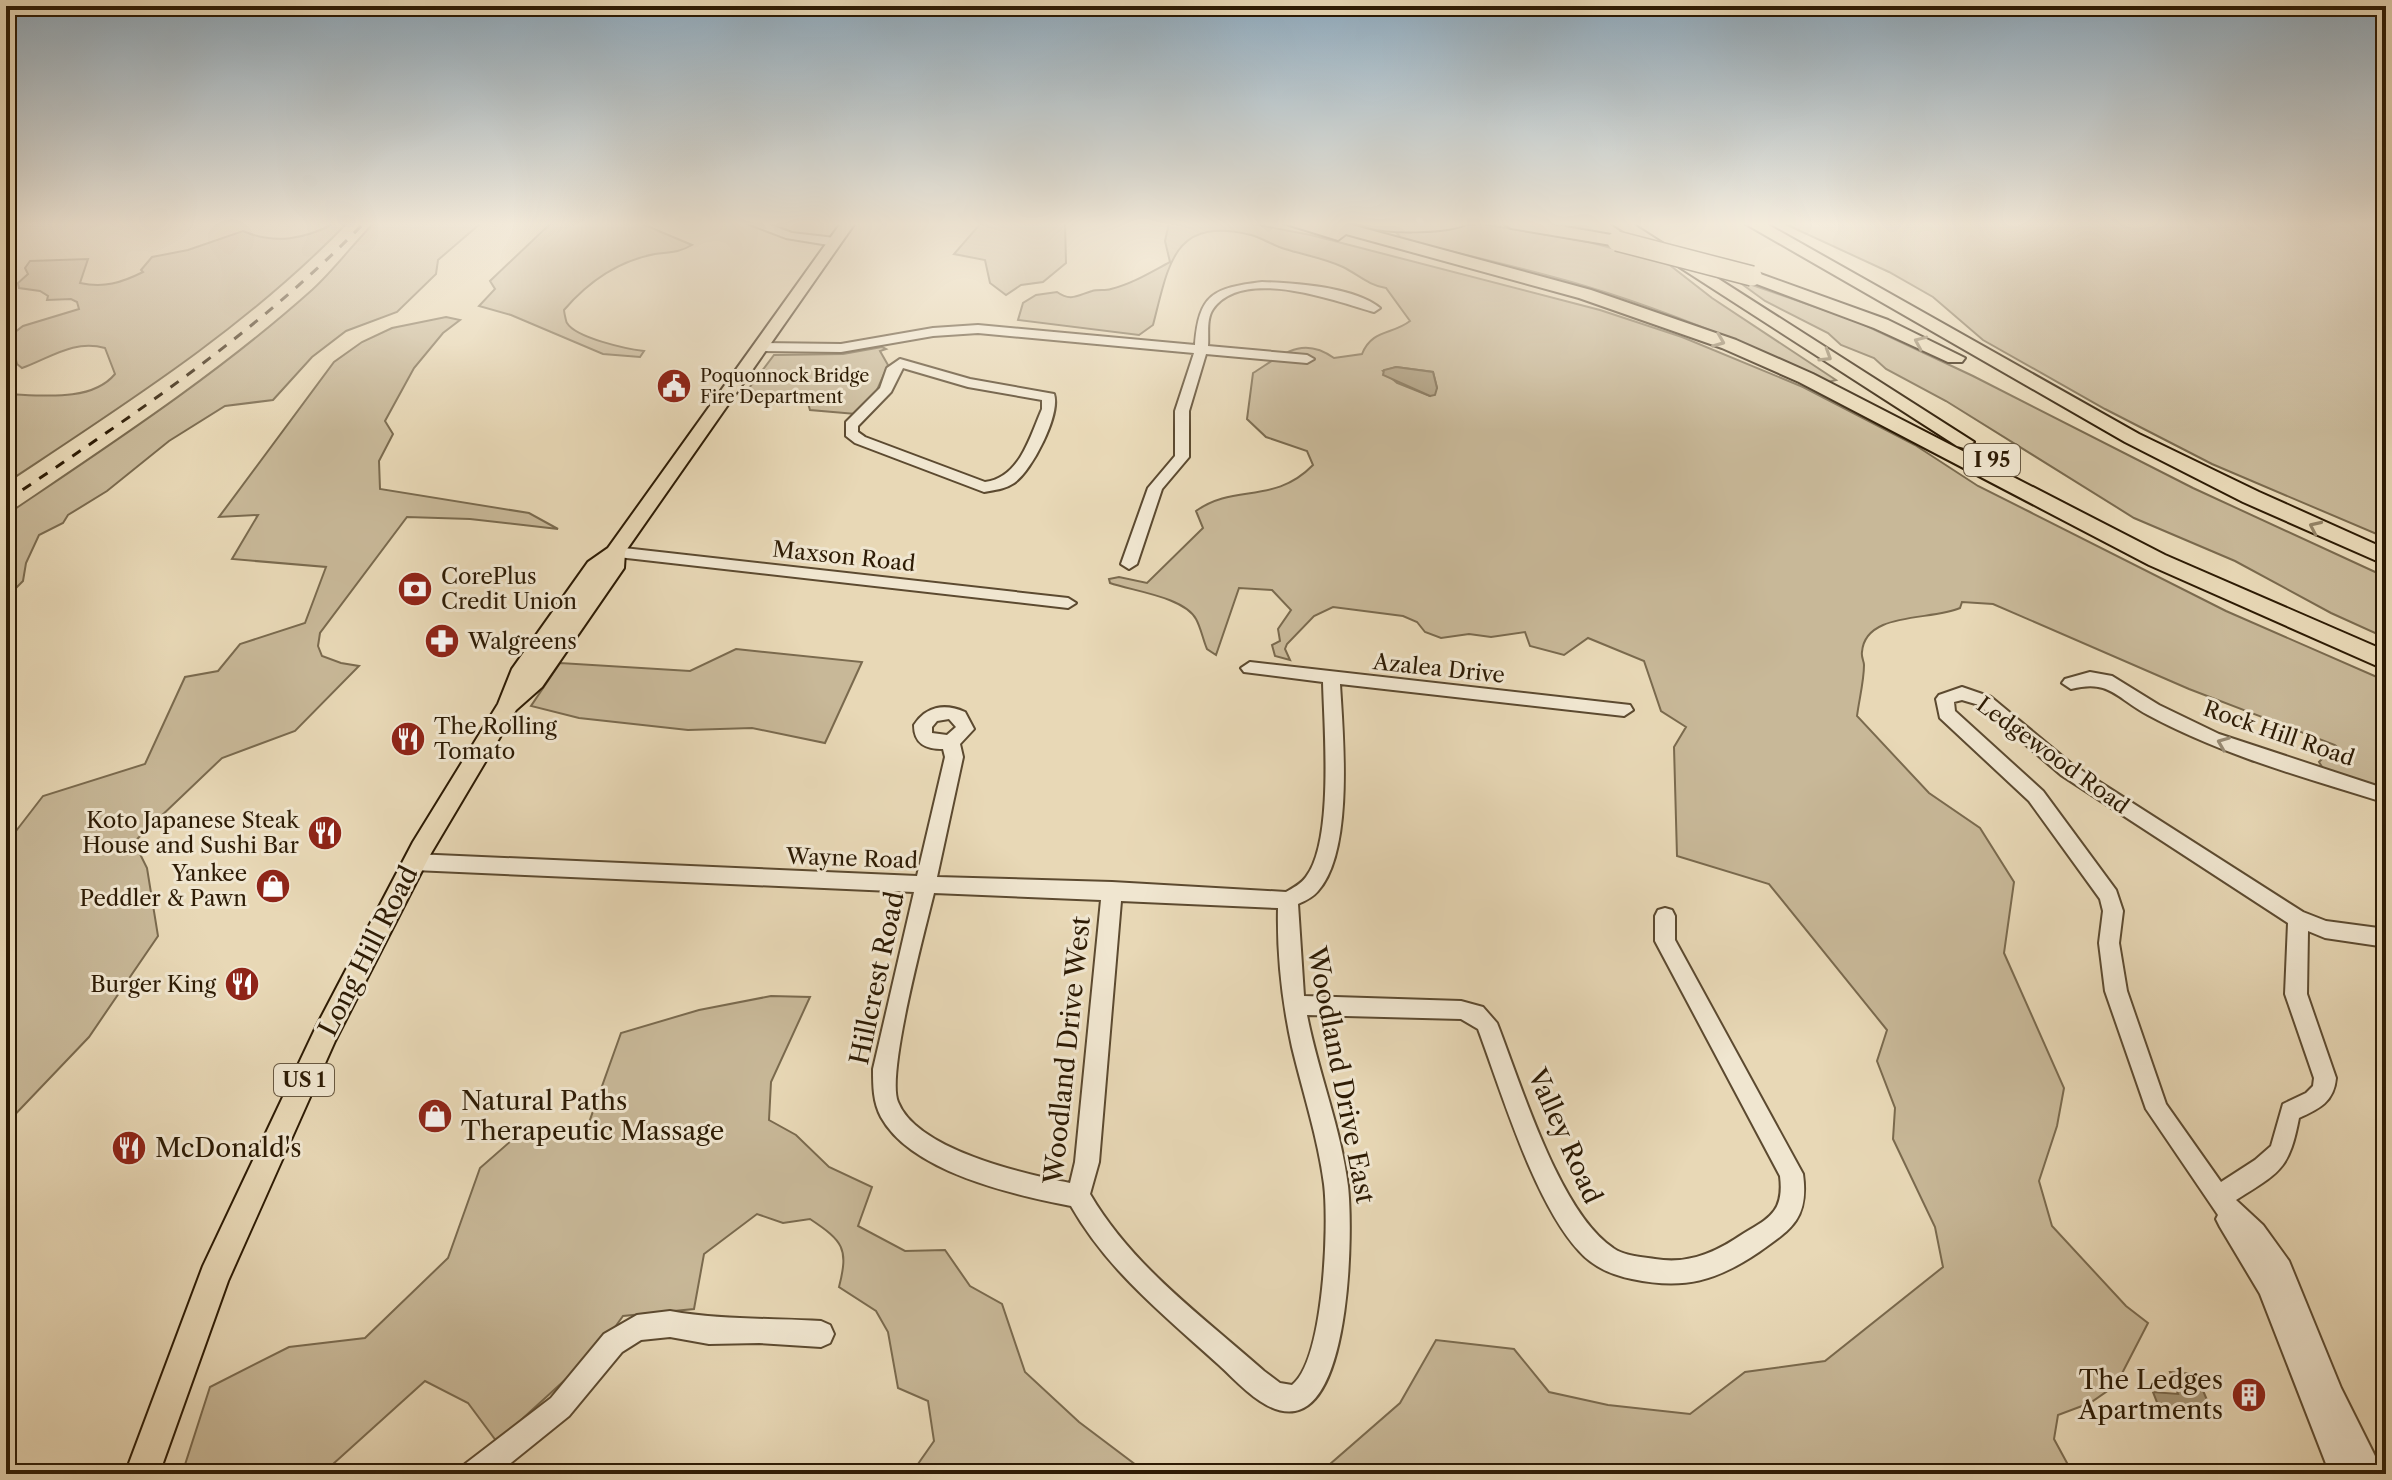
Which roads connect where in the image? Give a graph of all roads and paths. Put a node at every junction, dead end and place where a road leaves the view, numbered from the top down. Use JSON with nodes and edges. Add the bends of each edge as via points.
{"nodes":[{"id":1,"x":800,"y":292,"type":"edge"},
{"id":2,"x":1230,"y":292,"type":"edge"},
{"id":3,"x":1326,"y":292,"type":"edge"},
{"id":4,"x":1561,"y":292,"type":"edge"},
{"id":5,"x":1576,"y":292,"type":"edge"},
{"id":6,"x":1717,"y":292,"type":"edge"},
{"id":7,"x":1795,"y":292,"type":"edge"},
{"id":8,"x":1872,"y":292,"type":"edge"},
{"id":9,"x":1374,"y":308,"type":"dead end"},
{"id":10,"x":1651,"y":315,"type":"junction"},
{"id":11,"x":889,"y":340,"type":"junction"},
{"id":12,"x":761,"y":347,"type":"junction"},
{"id":13,"x":1201,"y":349,"type":"junction"},
{"id":14,"x":1307,"y":359,"type":"dead end"},
{"id":15,"x":900,"y":363,"type":"junction"},
{"id":16,"x":2194,"y":470,"type":"junction"},
{"id":17,"x":615,"y":552,"type":"junction"},
{"id":18,"x":2386,"y":558,"type":"edge"},
{"id":19,"x":1129,"y":564,"type":"dead end"},
{"id":20,"x":1068,"y":603,"type":"dead end"},
{"id":21,"x":2386,"y":659,"type":"edge"},
{"id":22,"x":1250,"y":668,"type":"dead end"},
{"id":23,"x":1331,"y":678,"type":"junction"},
{"id":24,"x":2071,"y":683,"type":"dead end"},
{"id":25,"x":1624,"y":710,"type":"dead end"},
{"id":26,"x":951,"y":742,"type":"dead end"},
{"id":27,"x":2386,"y":796,"type":"edge"},
{"id":28,"x":414,"y":862,"type":"junction"},
{"id":29,"x":926,"y":885,"type":"junction"},
{"id":30,"x":1112,"y":890,"type":"junction"},
{"id":31,"x":1288,"y":900,"type":"junction"},
{"id":32,"x":1665,"y":916,"type":"dead end"},
{"id":33,"x":2298,"y":919,"type":"junction"},
{"id":34,"x":2386,"y":938,"type":"edge"},
{"id":35,"x":1295,"y":1007,"type":"junction"},
{"id":36,"x":1078,"y":1196,"type":"junction"},
{"id":37,"x":2218,"y":1198,"type":"junction"},
{"id":38,"x":821,"y":1334,"type":"dead end"},
{"id":39,"x":1300,"y":1397,"type":"joint"},
{"id":40,"x":142,"y":1474,"type":"edge"},
{"id":41,"x":475,"y":1474,"type":"edge"},
{"id":42,"x":2344,"y":1474,"type":"edge"},
{"id":43,"x":2370,"y":1474,"type":"edge"}],
"edges":[{"from":1,"to":12,"type":"main road","name":"Long Hill Road","number":"US 1"},
{"from":2,"to":13,"type":"street","via":[[1206,311]]},
{"from":3,"to":9,"type":"street","via":[[1351,296]]},
{"from":4,"to":10,"type":"highway"},
{"from":5,"to":10,"type":"highway"},
{"from":6,"to":21,"type":"highway","number":"I 95","one_way":true,"via":[[2067,504],[2226,586]]},
{"from":16,"to":7,"type":"highway","one_way":true,"bridge":true,"via":[[1881,324]]},
{"from":8,"to":16,"type":"highway"},
{"from":10,"to":21,"type":"highway","one_way":true,"via":[[1806,378],[2157,560]]},
{"from":11,"to":12,"type":"street","via":[[828,349]]},
{"from":11,"to":13,"type":"street","via":[[978,329]]},
{"from":11,"to":15,"type":"street"},
{"from":12,"to":17,"type":"main road","name":"Long Hill Road","number":"US 1"},
{"from":13,"to":14,"type":"street"},
{"from":13,"to":19,"type":"street","via":[[1182,410],[1182,457],[1155,488]]},
{"from":15,"to":15,"type":"street","via":[[968,383],[1049,397],[1049,409],[1011,482],[984,487],[851,433],[851,425],[886,389]]},
{"from":18,"to":16,"type":"highway","one_way":true},
{"from":17,"to":20,"type":"street","name":"Maxson Road"},
{"from":17,"to":28,"type":"main road","name":"Long Hill Road","number":"US 1","via":[[614,568],[535,682],[508,705]]},
{"from":22,"to":23,"type":"street","name":"Azalea Drive"},
{"from":23,"to":25,"type":"street","name":"Azalea Drive"},
{"from":23,"to":31,"type":"street","via":[[1336,774],[1323,863],[1305,892]]},
{"from":27,"to":24,"type":"street","name":"Rock Hill Road","one_way":true,"via":[[2192,729],[2106,680]]},
{"from":26,"to":29,"type":"street","name":"Hillcrest Road","via":[[954,757]]},
{"from":28,"to":29,"type":"street","name":"Wayne Road"},
{"from":28,"to":40,"type":"main road","name":"Long Hill Road","number":"US 1","via":[[324,1037],[214,1277]]},
{"from":29,"to":30,"type":"street","name":"Wayne Road"},
{"from":29,"to":36,"type":"street","name":"Hillcrest Road","via":[[884,1069],[889,1110],[902,1127],[948,1157],[1041,1190]]},
{"from":30,"to":31,"type":"street","name":"Wayne Road"},
{"from":30,"to":36,"type":"street","name":"Woodland Drive West","via":[[1087,1162]]},
{"from":31,"to":35,"type":"street","name":"Woodland Drive East","via":[[1287,955]]},
{"from":32,"to":35,"type":"street","name":"Valley Road","via":[[1665,941],[1791,1174],[1794,1190],[1788,1216],[1697,1273],[1625,1265],[1587,1244],[1563,1210],[1486,1023],[1475,1014]]},
{"from":33,"to":34,"type":"street","name":"Ledgewood Road","via":[[2325,929]]},
{"from":33,"to":37,"type":"street","via":[[2296,994],[2325,1078],[2324,1090],[2288,1115],[2277,1157]]},
{"from":33,"to":37,"type":"street","name":"Ledgewood Road","via":[[2067,770],[1985,701],[1962,693],[1945,699],[1943,708],[1950,718],[2036,796],[2109,896],[2116,991],[2157,1109]]},
{"from":35,"to":39,"type":"street","name":"Woodland Drive East","via":[[1324,1122],[1340,1217],[1324,1349],[1309,1388]]},
{"from":36,"to":39,"type":"street","name":"Woodland Drive West","via":[[1108,1246],[1258,1383],[1276,1394]]},
{"from":37,"to":42,"type":"street","name":"Ledgewood Road","via":[[2269,1286]]},
{"from":37,"to":43,"type":"street","name":"Ledgewood Road","via":[[2280,1270]]},
{"from":38,"to":41,"type":"street","via":[[709,1331],[670,1324],[637,1328],[613,1343],[560,1407]]}]}
